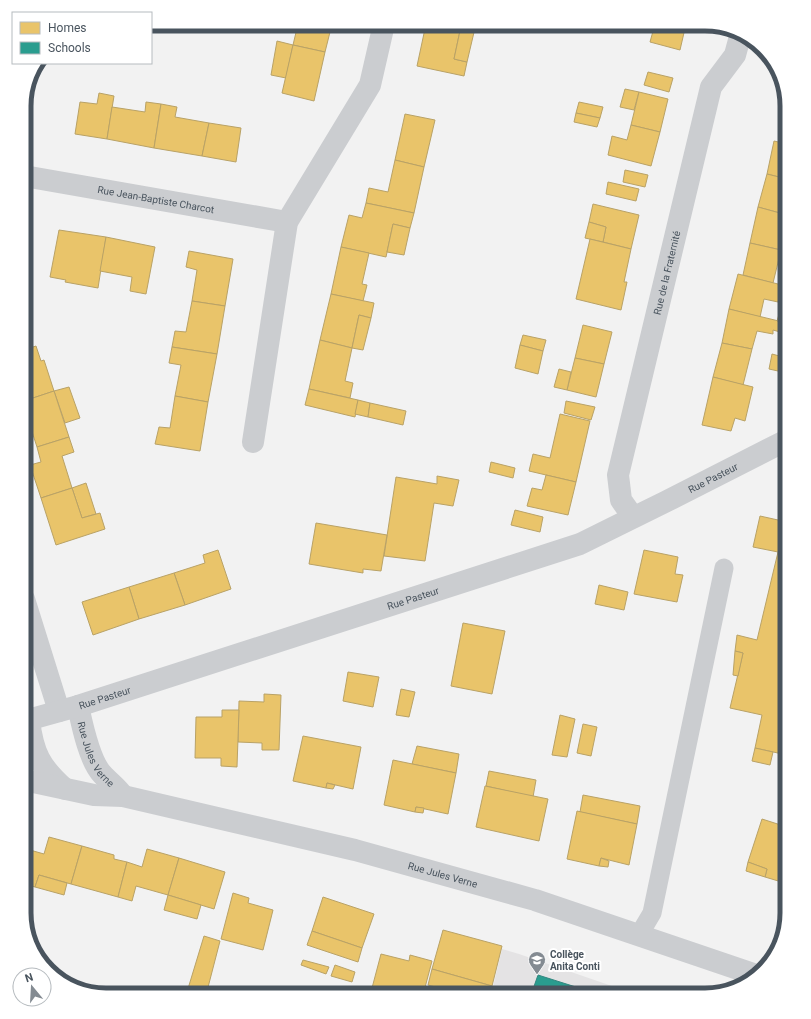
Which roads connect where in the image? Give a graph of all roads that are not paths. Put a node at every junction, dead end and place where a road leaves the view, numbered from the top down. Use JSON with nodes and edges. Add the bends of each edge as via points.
{"nodes":[{"id":1,"x":382,"y":31,"type":"edge"},
{"id":2,"x":739,"y":39,"type":"edge"},
{"id":3,"x":31,"y":177,"type":"edge"},
{"id":4,"x":287,"y":222,"type":"junction"},
{"id":5,"x":253,"y":442,"type":"dead end"},
{"id":6,"x":780,"y":444,"type":"edge"},
{"id":7,"x":633,"y":517,"type":"junction"},
{"id":8,"x":724,"y":568,"type":"dead end"},
{"id":9,"x":31,"y":617,"type":"edge"},
{"id":10,"x":68,"y":708,"type":"junction"},
{"id":11,"x":31,"y":719,"type":"edge"},
{"id":12,"x":31,"y":736,"type":"edge"},
{"id":13,"x":31,"y":782,"type":"edge"},
{"id":14,"x":65,"y":789,"type":"junction"},
{"id":15,"x":123,"y":796,"type":"junction"},
{"id":16,"x":639,"y":936,"type":"junction"},
{"id":17,"x":750,"y":973,"type":"edge"}],
"edges":[{"from":1,"to":4,"type":"street","via":[[370,85]]},
{"from":2,"to":7,"type":"street","name":"Rue de la Fraternité","via":[[735,55],[711,86],[618,475],[621,500]]},
{"from":3,"to":4,"type":"street","name":"Rue Jean-Baptiste Charcot"},
{"from":4,"to":5,"type":"street"},
{"from":6,"to":7,"type":"street","name":"Rue Pasteur"},
{"from":7,"to":10,"type":"street","name":"Rue Pasteur","via":[[580,544]]},
{"from":8,"to":16,"type":"lane","via":[[652,913]]},
{"from":9,"to":10,"type":"street"},
{"from":10,"to":11,"type":"street","name":"Rue Pasteur"},
{"from":10,"to":15,"type":"street","name":"Rue Jules Verne","via":[[101,773],[116,785]]},
{"from":12,"to":14,"type":"street","name":"Rue Jules Verne","via":[[47,774]]},
{"from":13,"to":14,"type":"street"},
{"from":14,"to":15,"type":"street","name":"Rue Jules Verne","via":[[94,795]]},
{"from":15,"to":16,"type":"street","name":"Rue Jules Verne","via":[[355,850],[535,900]]},
{"from":16,"to":17,"type":"street","name":"Rue Jules Verne"}]}
